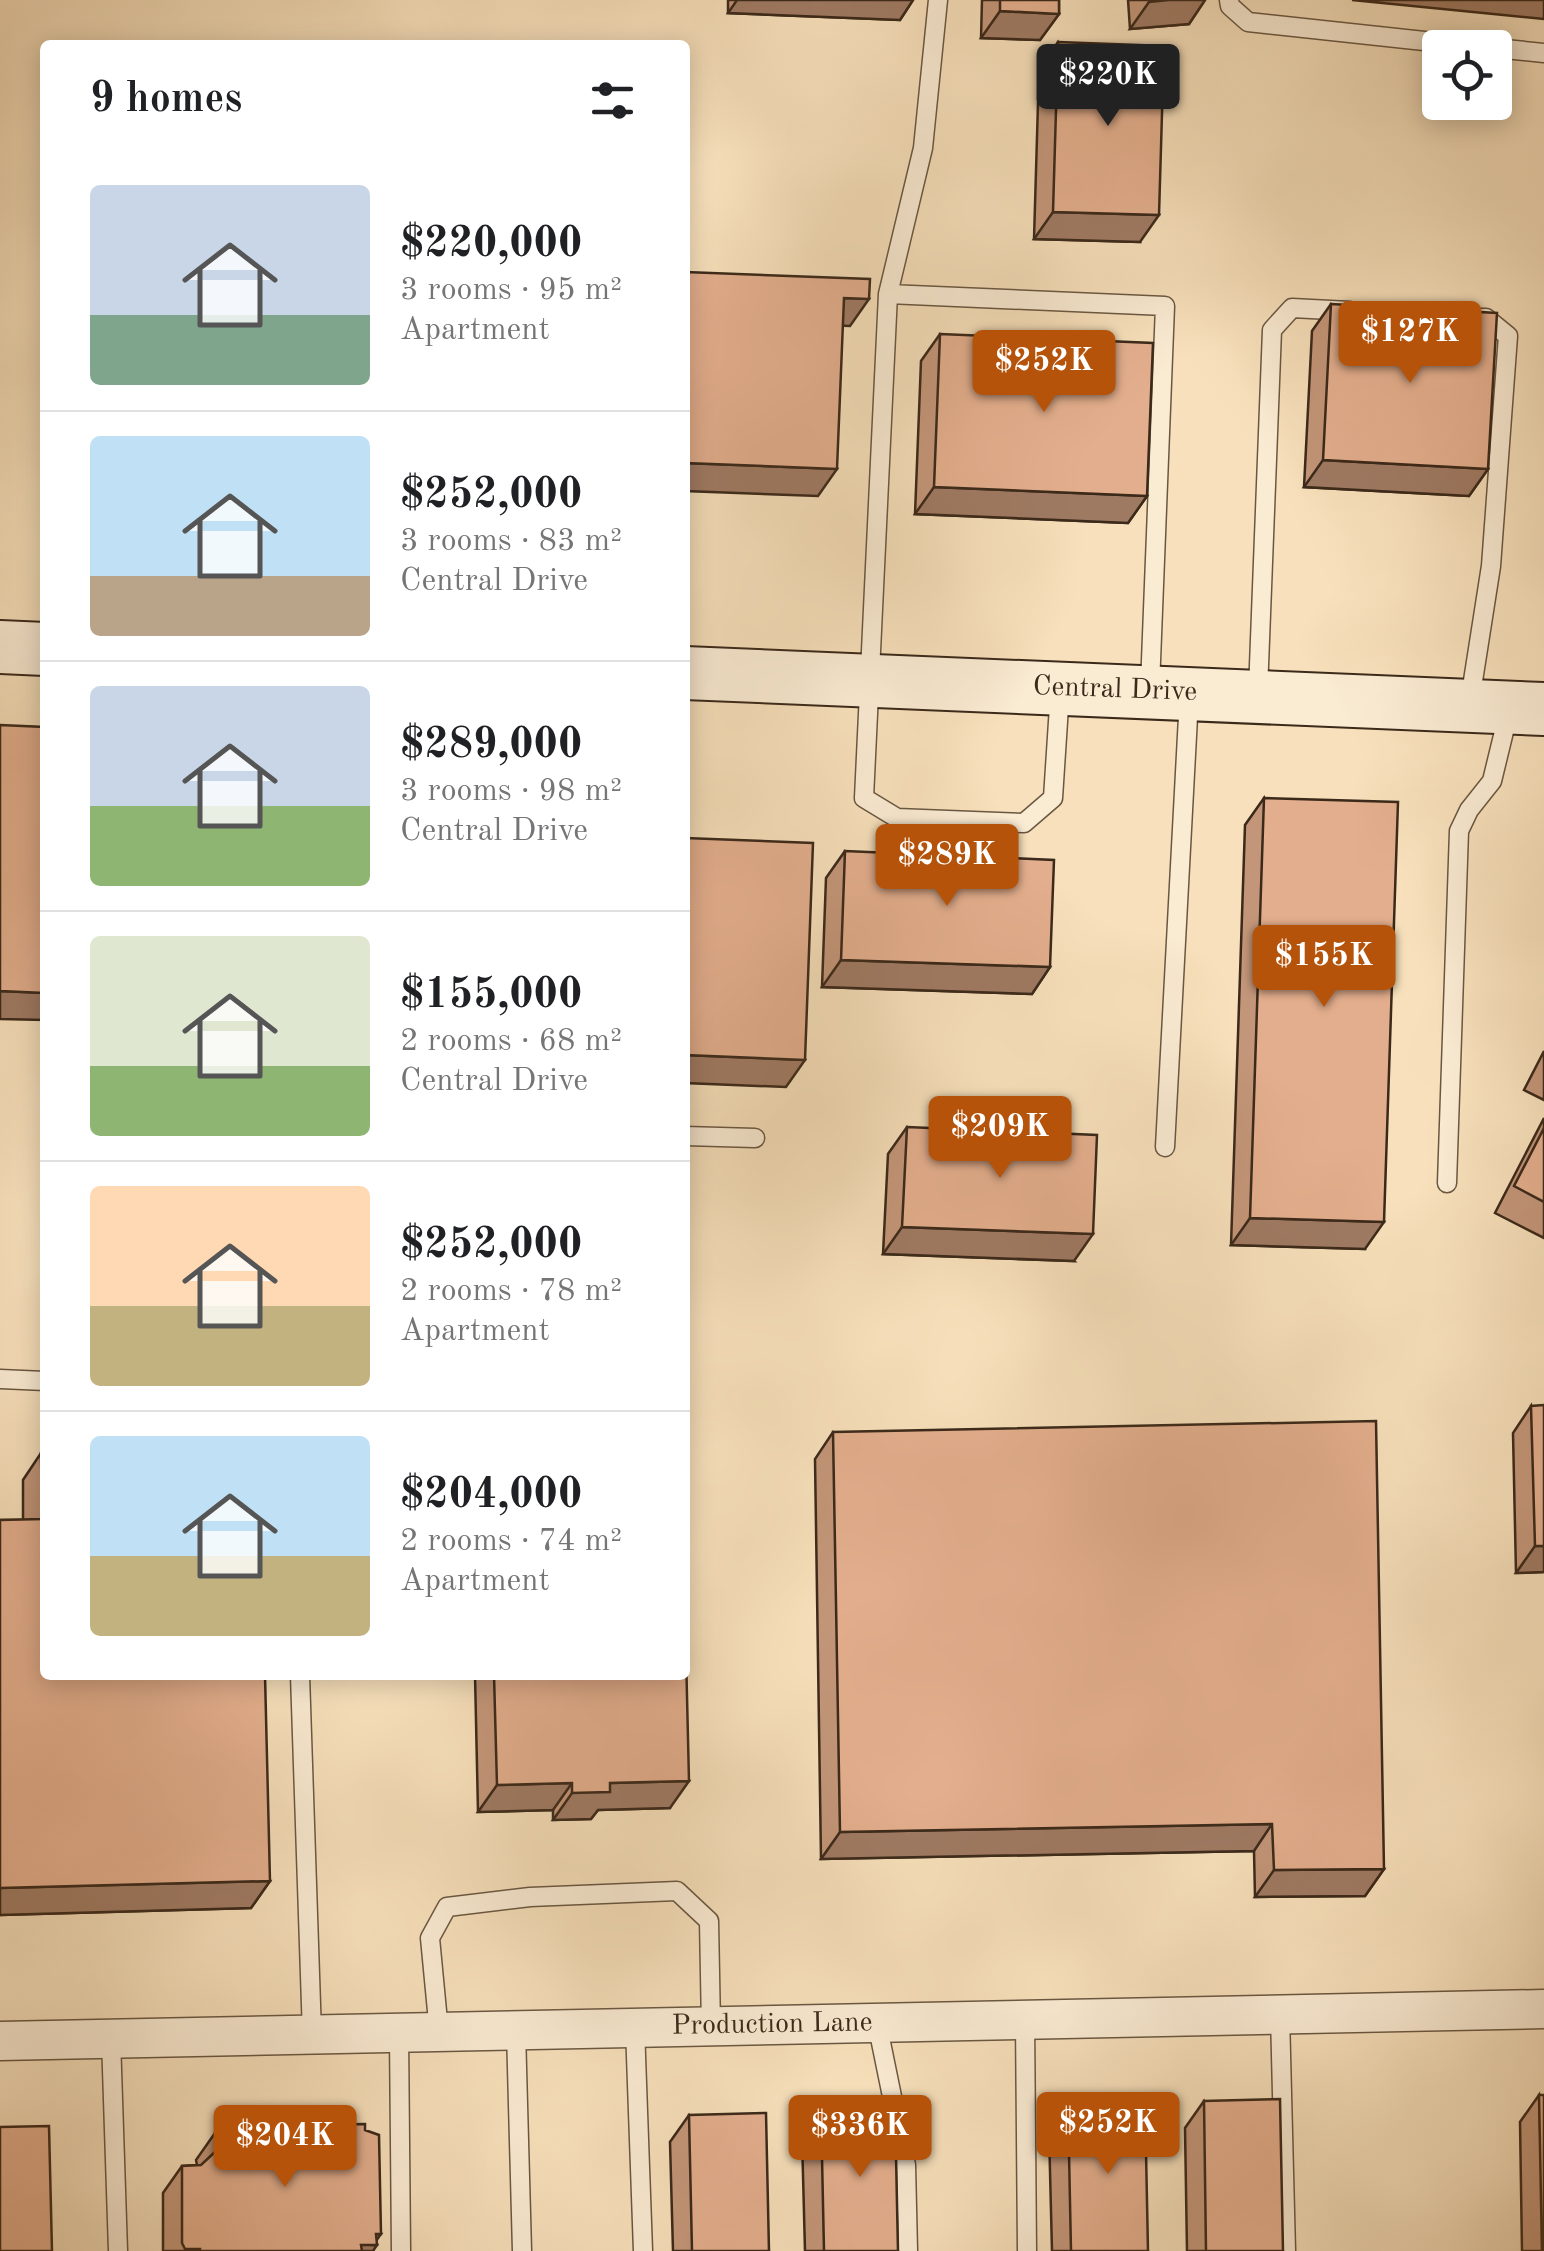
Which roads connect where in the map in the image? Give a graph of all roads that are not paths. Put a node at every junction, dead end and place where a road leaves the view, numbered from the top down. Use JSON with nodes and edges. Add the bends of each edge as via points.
{"nodes":[{"id":1,"x":938,"y":0,"type":"edge"},
{"id":2,"x":1229,"y":0,"type":"edge"},
{"id":3,"x":1422,"y":41,"type":"edge"},
{"id":4,"x":1512,"y":50,"type":"edge"},
{"id":5,"x":1544,"y":53,"type":"edge"},
{"id":6,"x":888,"y":294,"type":"junction"},
{"id":7,"x":1370,"y":312,"type":"edge"},
{"id":8,"x":1467,"y":317,"type":"edge"},
{"id":9,"x":0,"y":647,"type":"edge"},
{"id":10,"x":40,"y":648,"type":"edge"},
{"id":11,"x":690,"y":673,"type":"edge"},
{"id":12,"x":871,"y":680,"type":"junction"},
{"id":13,"x":1060,"y":688,"type":"junction"},
{"id":14,"x":1169,"y":692,"type":"junction"},
{"id":15,"x":1258,"y":696,"type":"junction"},
{"id":16,"x":1508,"y":707,"type":"edge"},
{"id":17,"x":690,"y":1136,"type":"edge"},
{"id":18,"x":755,"y":1138,"type":"dead end"},
{"id":19,"x":1165,"y":1147,"type":"dead end"},
{"id":20,"x":1447,"y":1183,"type":"dead end"},
{"id":21,"x":0,"y":1378,"type":"edge"},
{"id":22,"x":40,"y":1381,"type":"edge"},
{"id":23,"x":300,"y":1680,"type":"edge"},
{"id":24,"x":1544,"y":2009,"type":"edge"},
{"id":25,"x":1280,"y":2015,"type":"junction"},
{"id":26,"x":1026,"y":2020,"type":"junction"},
{"id":27,"x":877,"y":2023,"type":"junction"},
{"id":28,"x":710,"y":2027,"type":"junction"},
{"id":29,"x":635,"y":2028,"type":"junction"},
{"id":30,"x":516,"y":2031,"type":"junction"},
{"id":31,"x":439,"y":2032,"type":"junction"},
{"id":32,"x":399,"y":2034,"type":"junction"},
{"id":33,"x":312,"y":2035,"type":"junction"},
{"id":34,"x":111,"y":2039,"type":"junction"},
{"id":35,"x":0,"y":2041,"type":"edge"},
{"id":36,"x":118,"y":2251,"type":"edge"},
{"id":37,"x":401,"y":2251,"type":"edge"},
{"id":38,"x":522,"y":2251,"type":"edge"},
{"id":39,"x":643,"y":2251,"type":"edge"},
{"id":40,"x":908,"y":2251,"type":"edge"},
{"id":41,"x":1027,"y":2251,"type":"edge"},
{"id":42,"x":1286,"y":2251,"type":"edge"}],
"edges":[{"from":1,"to":6,"type":"lane","via":[[923,148]]},
{"from":2,"to":3,"type":"lane","via":[[1248,22]]},
{"from":4,"to":5,"type":"lane"},
{"from":6,"to":12,"type":"lane"},
{"from":6,"to":14,"type":"lane","via":[[1165,306]]},
{"from":7,"to":15,"type":"lane","via":[[1292,308],[1272,330]]},
{"from":8,"to":16,"type":"lane","via":[[1486,318],[1508,336],[1491,566]]},
{"from":9,"to":10,"type":"street"},
{"from":11,"to":12,"type":"street","name":"Central Drive"},
{"from":12,"to":13,"type":"street","name":"Central Drive"},
{"from":12,"to":13,"type":"lane","via":[[864,798],[897,818],[933,820],[1024,823],[1053,798]]},
{"from":13,"to":14,"type":"street","name":"Central Drive"},
{"from":14,"to":15,"type":"street","name":"Central Drive"},
{"from":14,"to":19,"type":"lane"},
{"from":15,"to":16,"type":"street","name":"Central Drive"},
{"from":16,"to":20,"type":"lane","via":[[1492,782],[1459,832]]},
{"from":17,"to":18,"type":"lane"},
{"from":21,"to":22,"type":"lane"},
{"from":23,"to":33,"type":"lane"},
{"from":24,"to":25,"type":"street","name":"Production Lane"},
{"from":25,"to":26,"type":"street","name":"Production Lane"},
{"from":25,"to":42,"type":"lane"},
{"from":26,"to":27,"type":"street","name":"Production Lane"},
{"from":26,"to":41,"type":"lane"},
{"from":27,"to":28,"type":"street","name":"Production Lane"},
{"from":27,"to":40,"type":"lane","via":[[906,2165]]},
{"from":28,"to":29,"type":"street","name":"Production Lane"},
{"from":28,"to":31,"type":"lane","via":[[710,1921],[677,1891],[447,1907],[430,1938]]},
{"from":29,"to":30,"type":"street","name":"Production Lane"},
{"from":29,"to":39,"type":"lane"},
{"from":30,"to":31,"type":"street","name":"Production Lane"},
{"from":30,"to":38,"type":"lane"},
{"from":31,"to":32,"type":"street","name":"Production Lane"},
{"from":32,"to":33,"type":"street","name":"Production Lane"},
{"from":32,"to":37,"type":"lane"},
{"from":33,"to":34,"type":"street","name":"Production Lane"},
{"from":34,"to":35,"type":"street","name":"Production Lane"},
{"from":34,"to":36,"type":"lane"}]}
